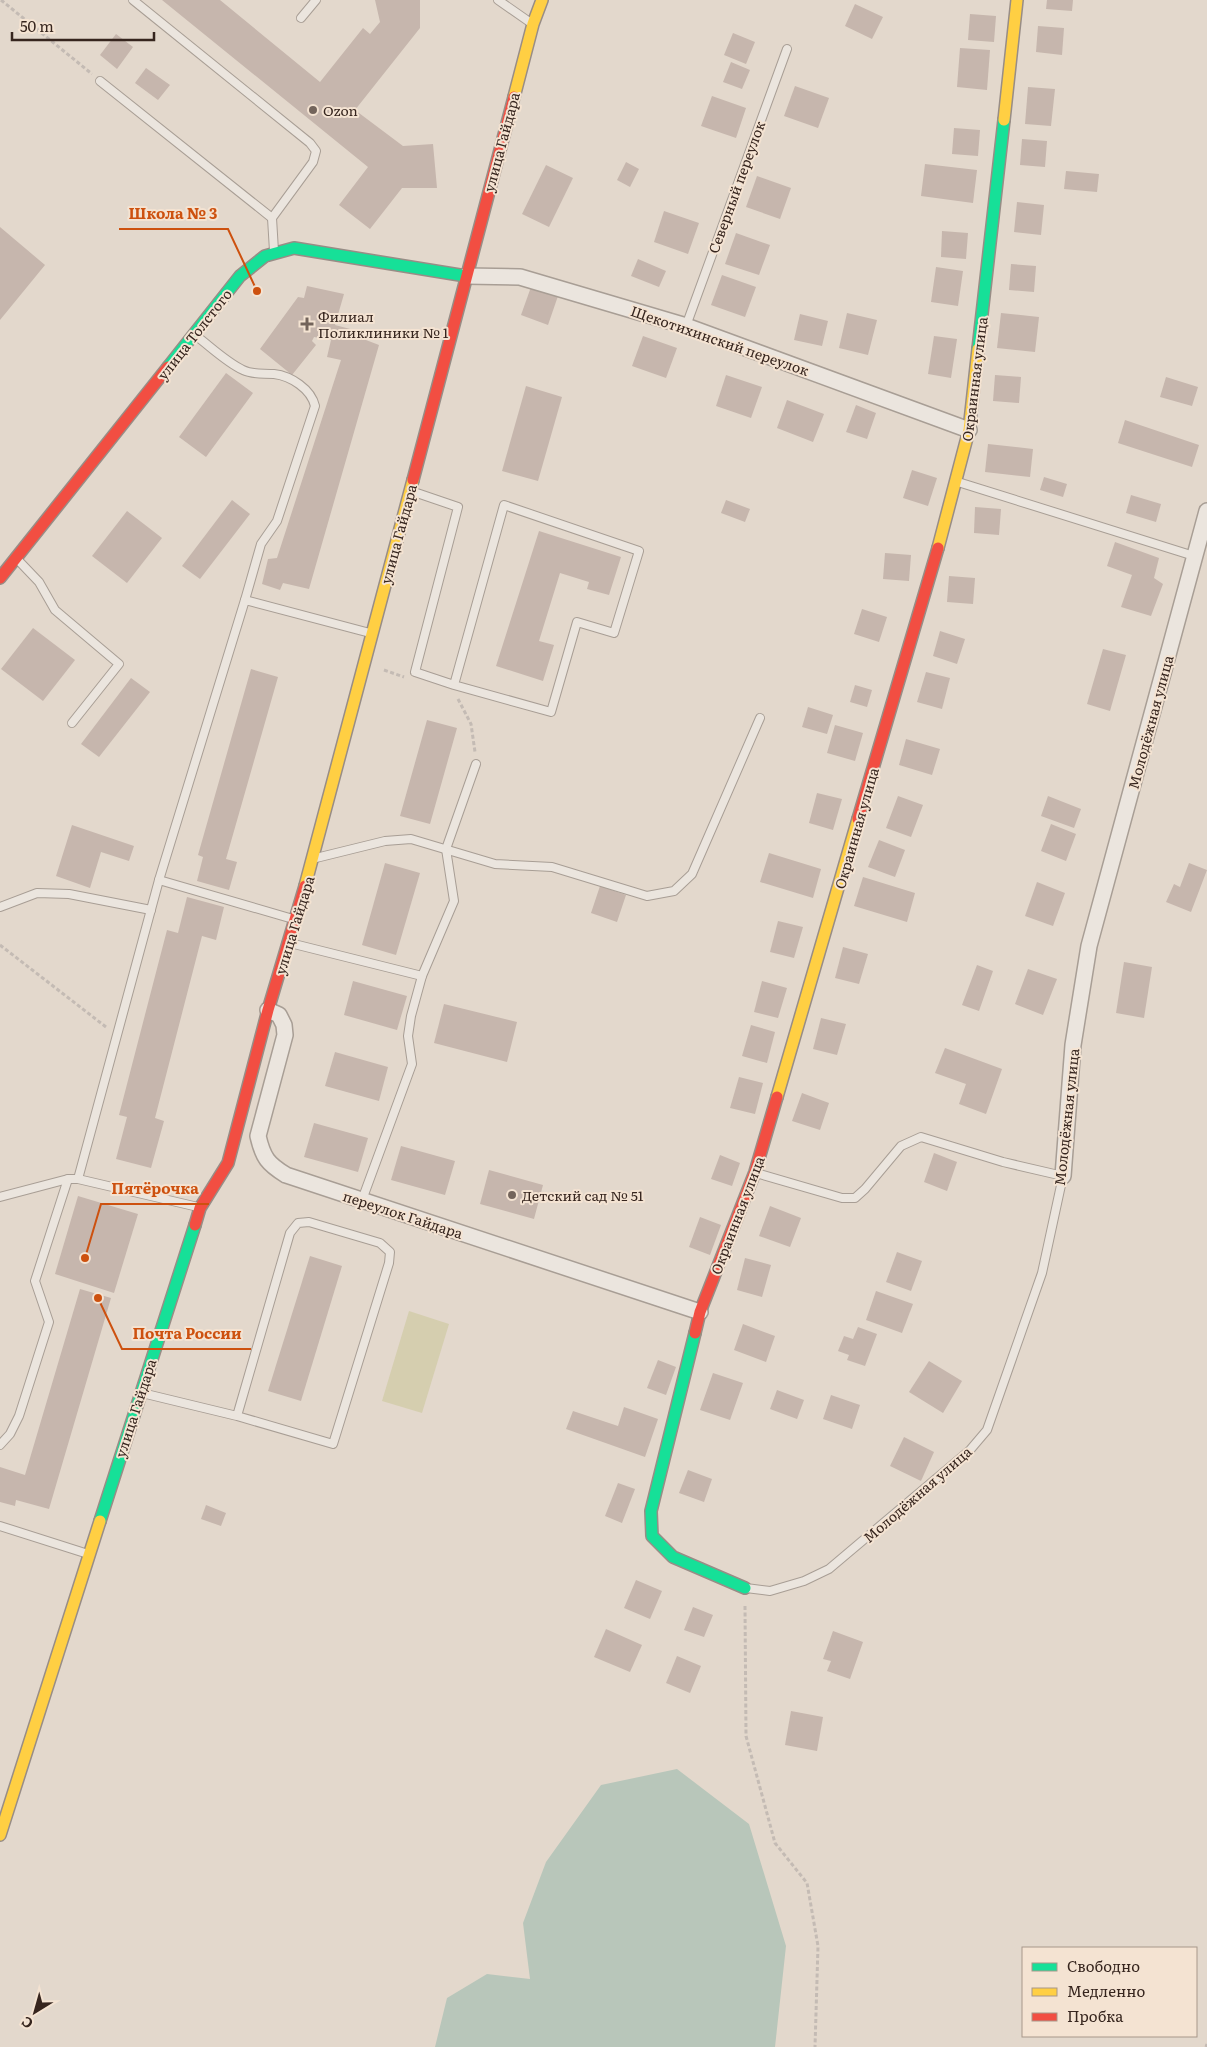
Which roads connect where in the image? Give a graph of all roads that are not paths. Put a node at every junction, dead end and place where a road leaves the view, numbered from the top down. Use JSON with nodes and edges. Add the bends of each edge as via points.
{"nodes":[{"id":1,"x":133,"y":0,"type":"edge"},
{"id":2,"x":316,"y":0,"type":"edge"},
{"id":3,"x":498,"y":0,"type":"edge"},
{"id":4,"x":542,"y":0,"type":"edge"},
{"id":5,"x":1017,"y":0,"type":"edge"},
{"id":6,"x":301,"y":18,"type":"dead end"},
{"id":7,"x":533,"y":24,"type":"junction"},
{"id":8,"x":787,"y":49,"type":"dead end"},
{"id":9,"x":100,"y":80,"type":"road end"},
{"id":10,"x":272,"y":218,"type":"junction"},
{"id":11,"x":274,"y":251,"type":"junction"},
{"id":12,"x":466,"y":276,"type":"junction"},
{"id":13,"x":686,"y":326,"type":"junction"},
{"id":14,"x":194,"y":334,"type":"junction"},
{"id":15,"x":969,"y":430,"type":"junction"},
{"id":16,"x":957,"y":482,"type":"junction"},
{"id":17,"x":410,"y":491,"type":"junction"},
{"id":18,"x":1207,"y":511,"type":"edge"},
{"id":19,"x":1194,"y":556,"type":"junction"},
{"id":20,"x":16,"y":558,"type":"junction"},
{"id":21,"x":0,"y":578,"type":"edge"},
{"id":22,"x":245,"y":600,"type":"junction"},
{"id":23,"x":372,"y":634,"type":"junction"},
{"id":24,"x":454,"y":685,"type":"junction"},
{"id":25,"x":760,"y":718,"type":"dead end"},
{"id":26,"x":72,"y":723,"type":"dead end"},
{"id":27,"x":476,"y":764,"type":"road end"},
{"id":28,"x":446,"y":849,"type":"junction"},
{"id":29,"x":314,"y":858,"type":"junction"},
{"id":30,"x":159,"y":880,"type":"junction"},
{"id":31,"x":0,"y":907,"type":"edge"},
{"id":32,"x":151,"y":910,"type":"junction"},
{"id":33,"x":295,"y":920,"type":"junction"},
{"id":34,"x":288,"y":943,"type":"junction"},
{"id":35,"x":422,"y":976,"type":"junction"},
{"id":36,"x":268,"y":1010,"type":"junction"},
{"id":37,"x":755,"y":1172,"type":"junction"},
{"id":38,"x":1063,"y":1176,"type":"junction"},
{"id":39,"x":68,"y":1179,"type":"junction"},
{"id":40,"x":78,"y":1179,"type":"junction"},
{"id":41,"x":0,"y":1197,"type":"edge"},
{"id":42,"x":362,"y":1200,"type":"junction"},
{"id":43,"x":200,"y":1208,"type":"junction"},
{"id":44,"x":700,"y":1312,"type":"junction"},
{"id":45,"x":140,"y":1393,"type":"junction"},
{"id":46,"x":237,"y":1416,"type":"junction"},
{"id":47,"x":0,"y":1444,"type":"edge"},
{"id":48,"x":0,"y":1526,"type":"edge"},
{"id":49,"x":88,"y":1554,"type":"junction"},
{"id":50,"x":745,"y":1588,"type":"joint"},
{"id":51,"x":0,"y":1835,"type":"edge"}],
"edges":[{"from":1,"to":10,"type":"lane","via":[[316,151],[313,162]]},
{"from":2,"to":6,"type":"lane"},
{"from":3,"to":7,"type":"lane"},
{"from":4,"to":7,"type":"street","name":"улица Гайдара"},
{"from":5,"to":15,"type":"street","name":"Окраинная улица"},
{"from":7,"to":12,"type":"street","name":"улица Гайдара"},
{"from":8,"to":13,"type":"lane","name":"Северный переулок"},
{"from":9,"to":10,"type":"lane"},
{"from":10,"to":11,"type":"lane"},
{"from":11,"to":12,"type":"street","name":"улица Толстого","via":[[294,248]]},
{"from":11,"to":14,"type":"street","name":"улица Толстого","via":[[256,261],[240,276]]},
{"from":12,"to":13,"type":"street","name":"Щекотихинский переулок","via":[[520,277]]},
{"from":12,"to":17,"type":"street","name":"улица Гайдара"},
{"from":13,"to":15,"type":"street","name":"Щекотихинский переулок"},
{"from":14,"to":20,"type":"street","name":"улица Толстого"},
{"from":14,"to":22,"type":"lane","via":[[240,369],[286,377],[307,391],[315,406],[277,521],[261,544]]},
{"from":15,"to":16,"type":"street","name":"Окраинная улица"},
{"from":16,"to":19,"type":"lane"},
{"from":16,"to":37,"type":"street","name":"Окраинная улица"},
{"from":17,"to":23,"type":"street","name":"улица Гайдара"},
{"from":17,"to":24,"type":"lane","via":[[458,506],[415,672]]},
{"from":18,"to":19,"type":"street","name":"Молодёжная улица"},
{"from":19,"to":38,"type":"street","name":"Молодёжная улица","via":[[1089,946],[1073,1045]]},
{"from":20,"to":21,"type":"street","name":"улица Толстого"},
{"from":20,"to":26,"type":"lane","via":[[39,582],[55,610],[119,664]]},
{"from":22,"to":23,"type":"lane"},
{"from":22,"to":30,"type":"lane"},
{"from":23,"to":29,"type":"street","name":"улица Гайдара"},
{"from":24,"to":24,"type":"lane","via":[[551,712],[577,622],[614,633],[639,551],[504,505]]},
{"from":25,"to":28,"type":"lane","via":[[692,874],[674,891],[646,896],[552,867],[495,864]]},
{"from":27,"to":28,"type":"lane"},
{"from":28,"to":29,"type":"lane","via":[[411,839],[385,841]]},
{"from":28,"to":35,"type":"lane","via":[[454,901]]},
{"from":29,"to":33,"type":"street","name":"улица Гайдара"},
{"from":30,"to":32,"type":"lane"},
{"from":30,"to":33,"type":"lane"},
{"from":31,"to":32,"type":"lane","via":[[37,893],[70,894]]},
{"from":32,"to":40,"type":"lane"},
{"from":33,"to":34,"type":"street","name":"улица Гайдара"},
{"from":34,"to":35,"type":"lane"},
{"from":34,"to":36,"type":"street","name":"улица Гайдара"},
{"from":35,"to":42,"type":"lane","via":[[408,1036],[412,1064]]},
{"from":36,"to":42,"type":"street","name":"переулок Гайдара","via":[[279,1015],[285,1035],[258,1136],[262,1152],[270,1165],[286,1175]]},
{"from":36,"to":43,"type":"street","name":"улица Гайдара","via":[[228,1163]]},
{"from":37,"to":38,"type":"lane","via":[[842,1198],[855,1198],[901,1146],[921,1137]]},
{"from":37,"to":44,"type":"street","name":"Окраинная улица"},
{"from":38,"to":50,"type":"lane","name":"Молодёжная улица","via":[[1042,1273],[987,1430],[970,1450],[829,1569],[804,1581],[770,1591]]},
{"from":39,"to":40,"type":"lane"},
{"from":39,"to":41,"type":"lane"},
{"from":39,"to":47,"type":"lane","via":[[35,1281],[48,1322],[19,1416],[10,1434]]},
{"from":40,"to":43,"type":"lane"},
{"from":42,"to":44,"type":"street","name":"переулок Гайдара"},
{"from":43,"to":45,"type":"street","name":"улица Гайдара"},
{"from":44,"to":50,"type":"street","name":"Окраинная улица","via":[[651,1511],[652,1536],[673,1557]]},
{"from":45,"to":46,"type":"lane"},
{"from":45,"to":49,"type":"street","name":"улица Гайдара"},
{"from":46,"to":46,"type":"lane","via":[[333,1444],[390,1263],[390,1252],[380,1243],[309,1222],[298,1223],[290,1233]]},
{"from":48,"to":49,"type":"lane"},
{"from":49,"to":51,"type":"street","name":"улица Гайдара"}]}
